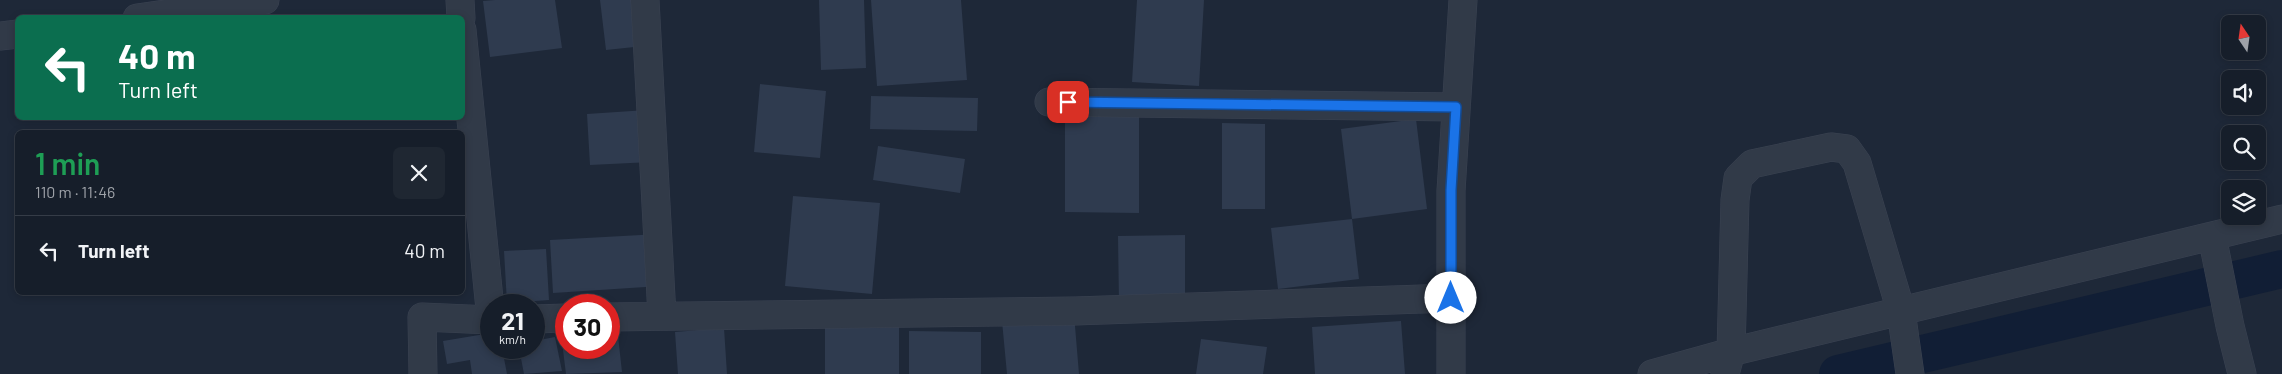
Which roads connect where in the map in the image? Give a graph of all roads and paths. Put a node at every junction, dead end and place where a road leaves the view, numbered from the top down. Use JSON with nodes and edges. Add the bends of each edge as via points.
{"nodes":[{"id":1,"x":266,"y":0,"type":"edge"},
{"id":2,"x":460,"y":0,"type":"edge"},
{"id":3,"x":645,"y":0,"type":"edge"},
{"id":4,"x":1463,"y":0,"type":"edge"},
{"id":5,"x":158,"y":15,"type":"edge"},
{"id":6,"x":461,"y":15,"type":"edge"},
{"id":7,"x":15,"y":34,"type":"edge"},
{"id":8,"x":0,"y":36,"type":"edge"},
{"id":9,"x":465,"y":60,"type":"edge"},
{"id":10,"x":1048,"y":102,"type":"dead end"},
{"id":11,"x":1456,"y":107,"type":"junction"},
{"id":12,"x":2282,"y":219,"type":"edge"},
{"id":13,"x":2212,"y":236,"type":"junction"},
{"id":14,"x":488,"y":294,"type":"edge"},
{"id":15,"x":1451,"y":298,"type":"junction"},
{"id":16,"x":662,"y":316,"type":"junction"},
{"id":17,"x":620,"y":317,"type":"edge"},
{"id":18,"x":480,"y":320,"type":"edge"},
{"id":19,"x":1902,"y":320,"type":"junction"},
{"id":20,"x":1728,"y":363,"type":"edge"},
{"id":21,"x":423,"y":374,"type":"edge"},
{"id":22,"x":1450,"y":374,"type":"edge"},
{"id":23,"x":1652,"y":374,"type":"edge"},
{"id":24,"x":1910,"y":374,"type":"edge"},
{"id":25,"x":2242,"y":374,"type":"edge"}],
"edges":[{"from":1,"to":5,"type":"street"},
{"from":2,"to":6,"type":"street"},
{"from":3,"to":16,"type":"street"},
{"from":4,"to":11,"type":"street"},
{"from":7,"to":8,"type":"street"},
{"from":9,"to":14,"type":"street"},
{"from":10,"to":11,"type":"street"},
{"from":11,"to":15,"type":"street","via":[[1451,190]]},
{"from":12,"to":13,"type":"street"},
{"from":13,"to":19,"type":"street"},
{"from":13,"to":25,"type":"street"},
{"from":15,"to":16,"type":"street","via":[[1075,311]]},
{"from":15,"to":22,"type":"street"},
{"from":16,"to":17,"type":"street"},
{"from":18,"to":21,"type":"street","via":[[422,317]]},
{"from":19,"to":20,"type":"street"},
{"from":19,"to":20,"type":"street","via":[[1857,163],[1847,149],[1831,146],[1752,164],[1738,178],[1735,200]]},
{"from":19,"to":24,"type":"street"},
{"from":20,"to":23,"type":"street"}]}
